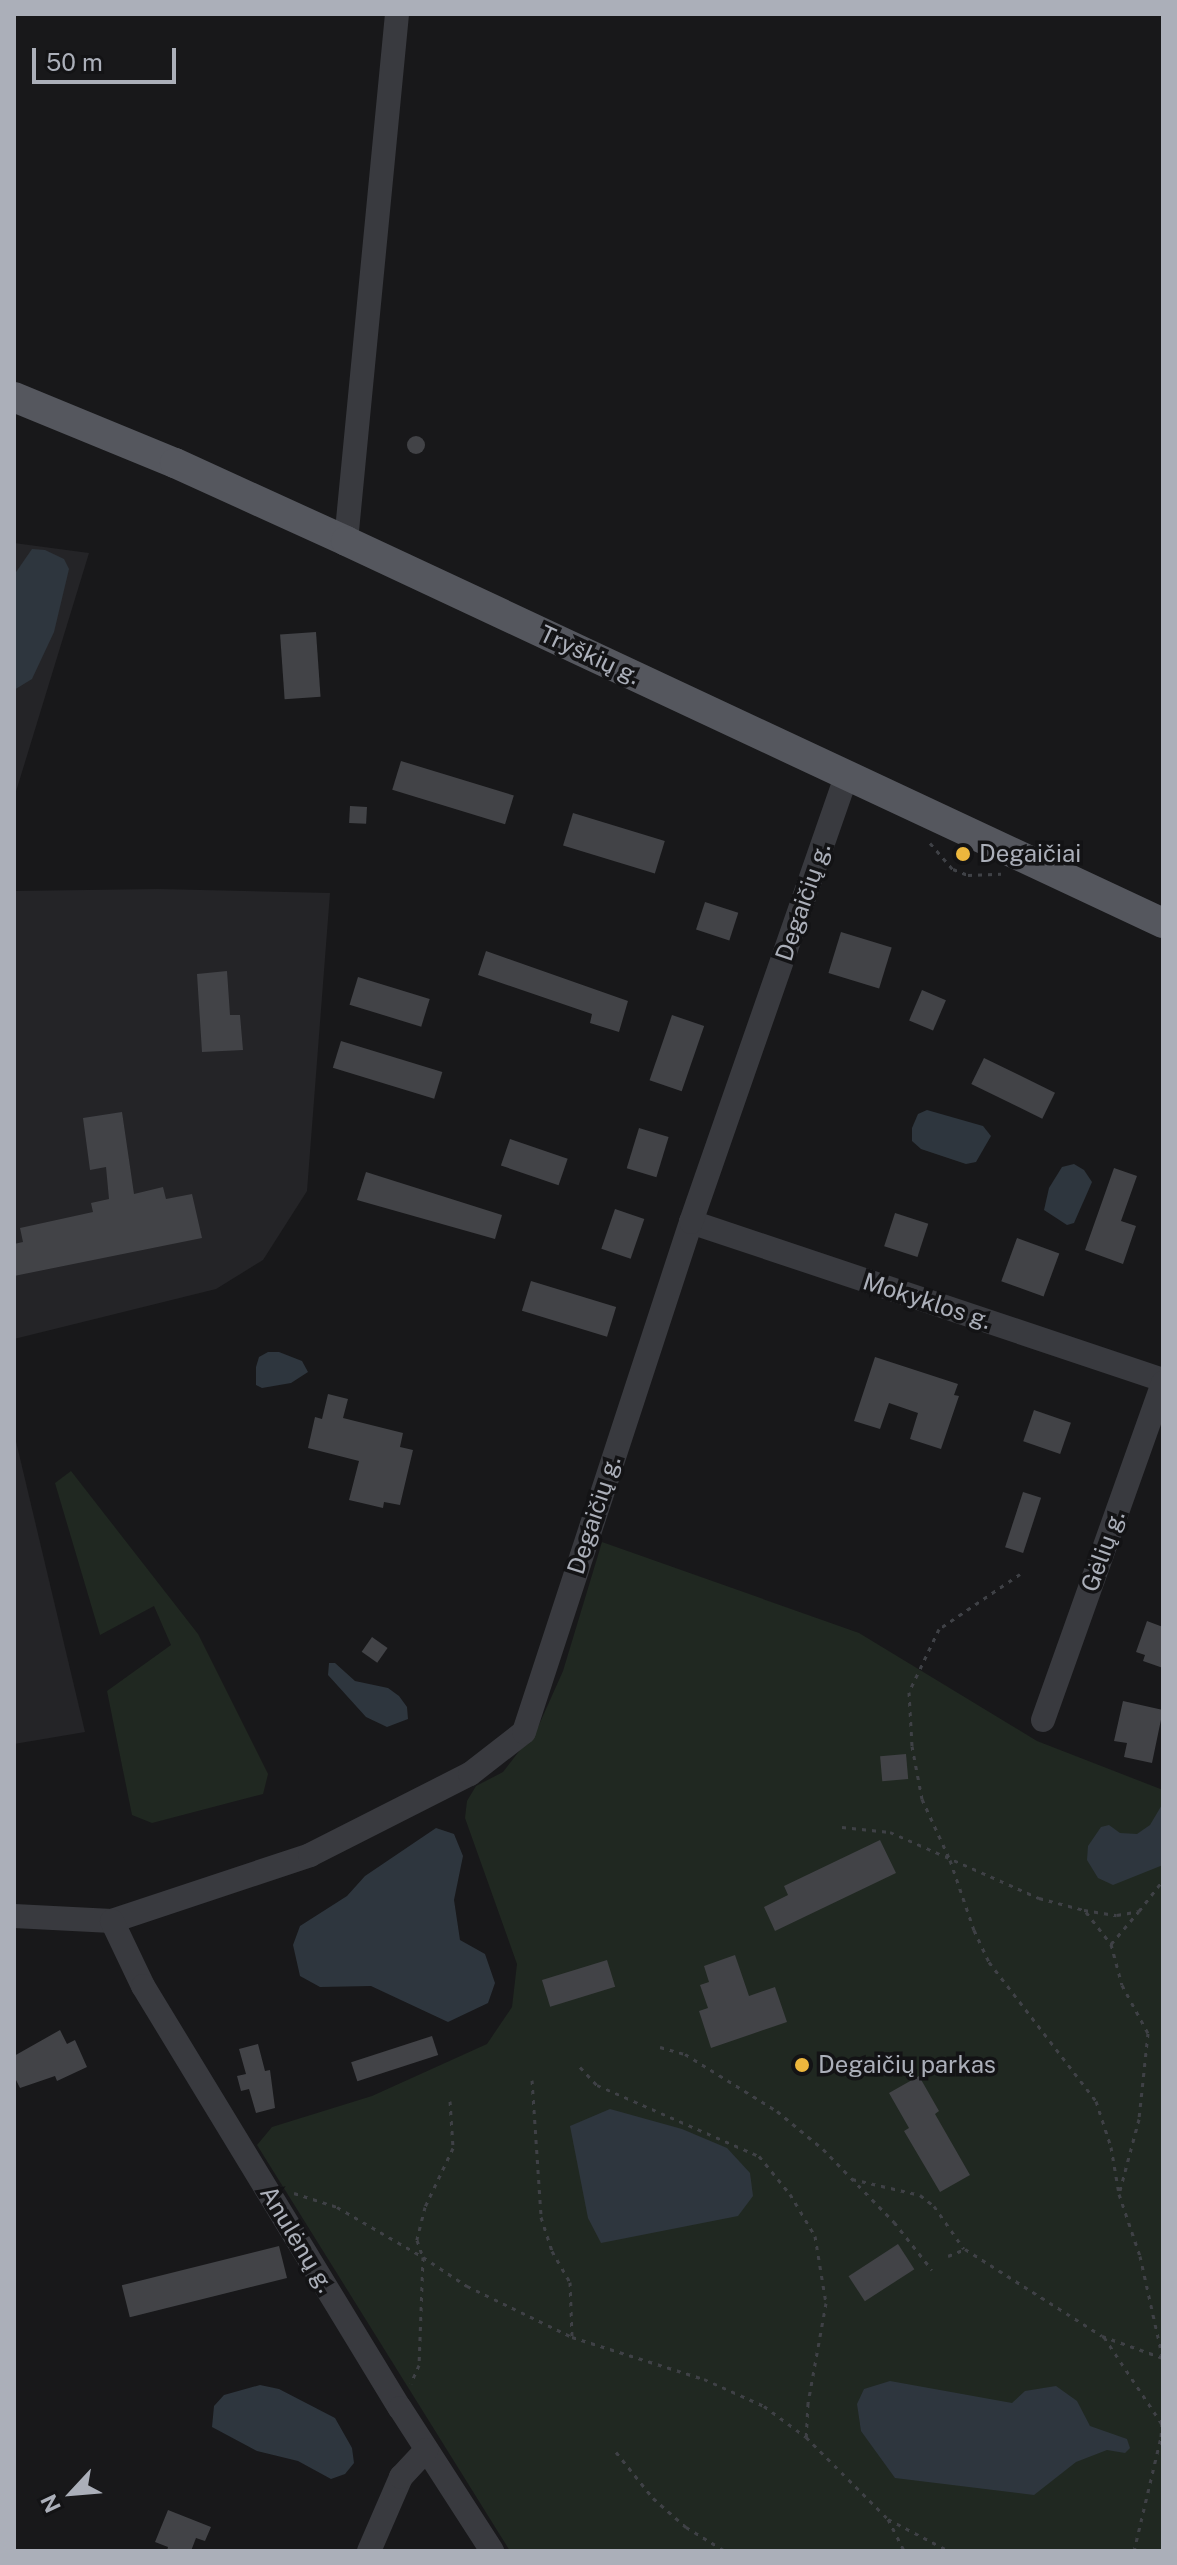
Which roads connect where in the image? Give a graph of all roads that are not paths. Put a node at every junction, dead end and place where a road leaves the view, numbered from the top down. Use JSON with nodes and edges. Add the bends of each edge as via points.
{"nodes":[{"id":1,"x":397,"y":14,"type":"edge"},
{"id":2,"x":14,"y":397,"type":"edge"},
{"id":3,"x":346,"y":541,"type":"junction"},
{"id":4,"x":847,"y":775,"type":"junction"},
{"id":5,"x":1163,"y":923,"type":"edge"},
{"id":6,"x":691,"y":1222,"type":"junction"},
{"id":7,"x":1163,"y":1381,"type":"edge"},
{"id":8,"x":1043,"y":1720,"type":"dead end"},
{"id":9,"x":14,"y":1916,"type":"edge"},
{"id":10,"x":112,"y":1921,"type":"junction"},
{"id":11,"x":426,"y":2450,"type":"junction"},
{"id":12,"x":369,"y":2551,"type":"edge"},
{"id":13,"x":492,"y":2551,"type":"edge"}],
"edges":[{"from":1,"to":3,"type":"street"},
{"from":2,"to":3,"type":"main road","name":"Tryškių g."},
{"from":3,"to":4,"type":"main road","name":"Tryškių g."},
{"from":4,"to":5,"type":"main road","name":"Tryškių g."},
{"from":4,"to":6,"type":"street","name":"Degaičių g."},
{"from":6,"to":7,"type":"street","name":"Mokyklos g."},
{"from":6,"to":10,"type":"street","name":"Degaičių g.","via":[[524,1732],[470,1774],[310,1855]]},
{"from":7,"to":8,"type":"street","name":"Gėlių g."},
{"from":9,"to":10,"type":"street","name":"Degaičių g."},
{"from":10,"to":11,"type":"street","name":"Anulėnų g.","via":[[143,1986]]},
{"from":11,"to":12,"type":"street","via":[[401,2477]]},
{"from":11,"to":13,"type":"street","name":"Anulėnų g."}]}
